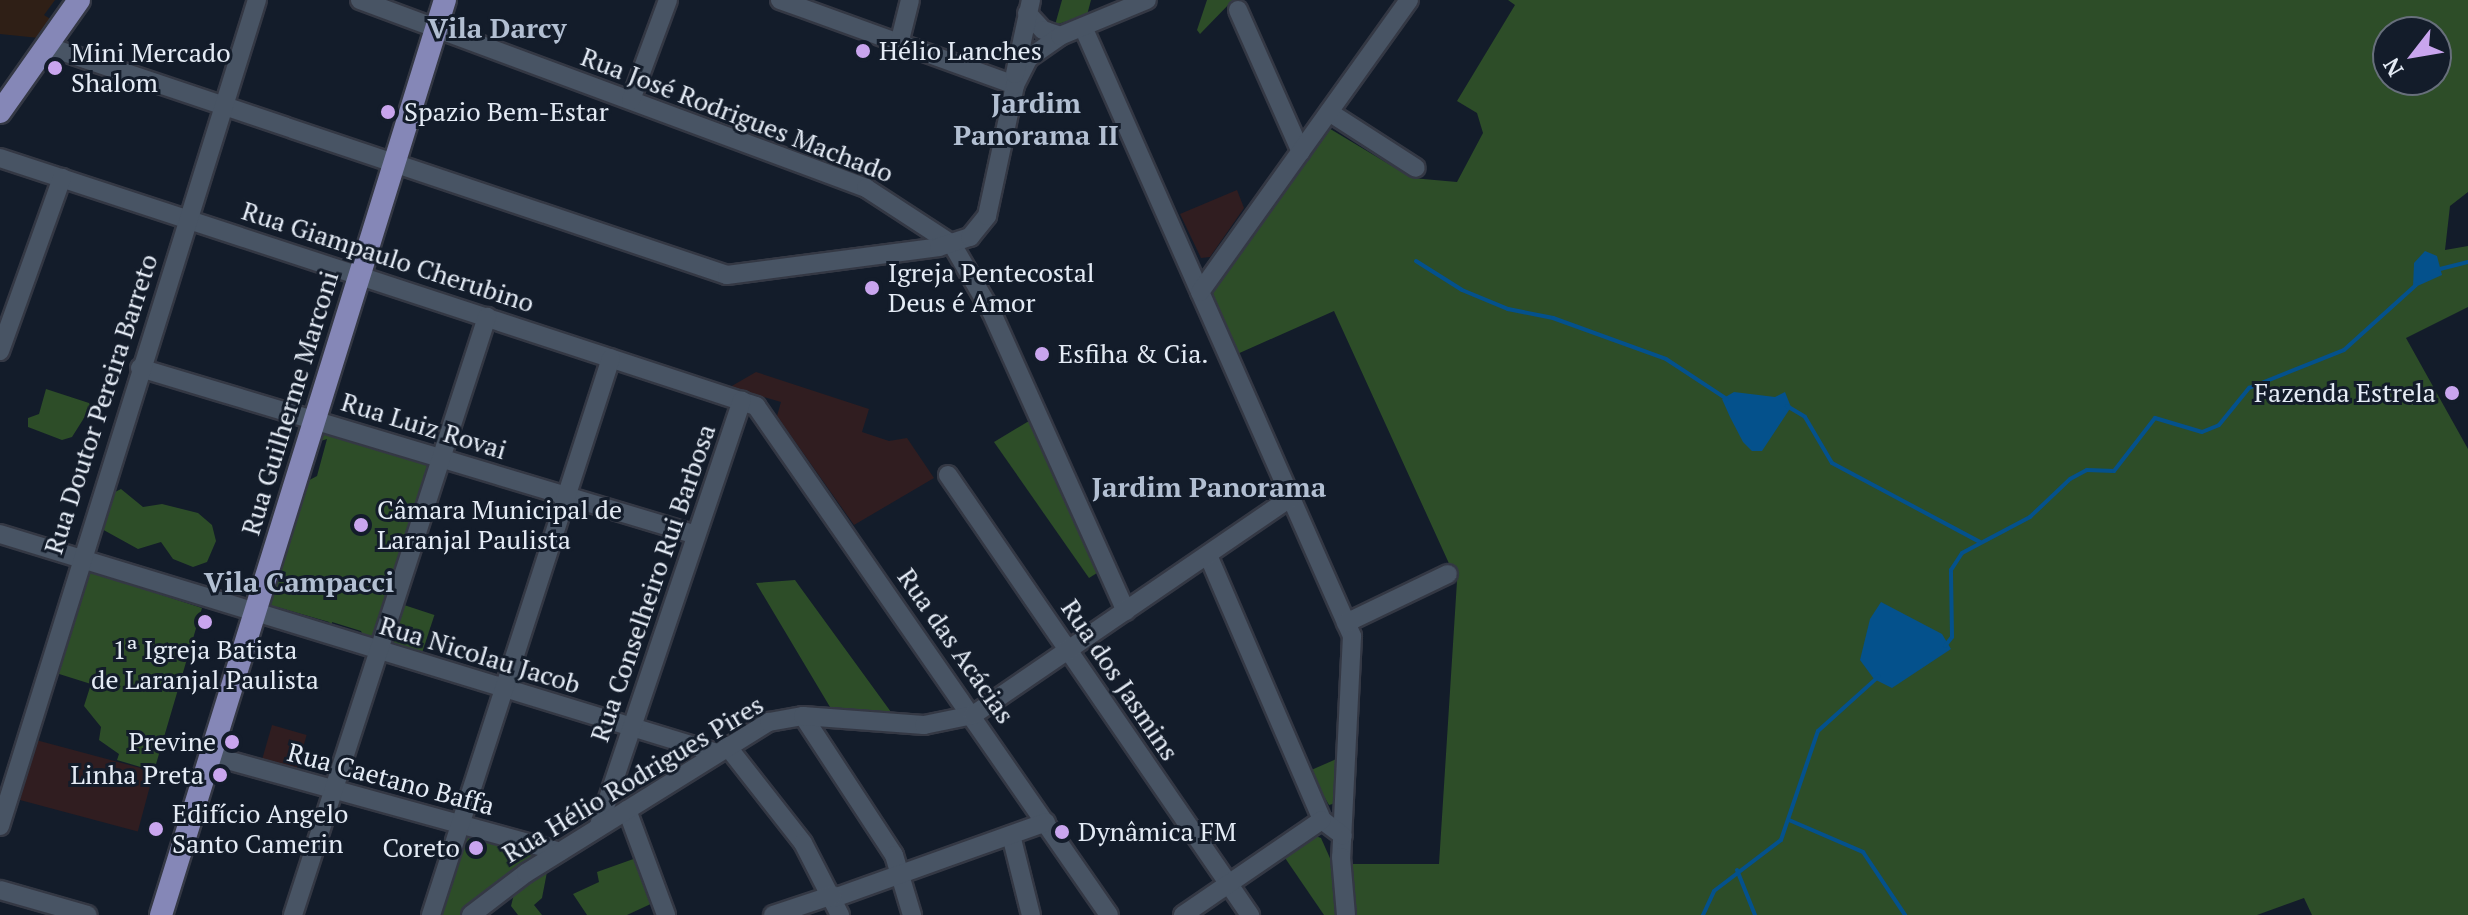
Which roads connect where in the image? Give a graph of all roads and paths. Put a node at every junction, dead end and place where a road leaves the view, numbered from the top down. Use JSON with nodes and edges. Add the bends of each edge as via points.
{"nodes":[{"id":1,"x":79,"y":0,"type":"edge"},
{"id":2,"x":257,"y":0,"type":"edge"},
{"id":3,"x":360,"y":0,"type":"edge"},
{"id":4,"x":445,"y":0,"type":"edge"},
{"id":5,"x":668,"y":0,"type":"edge"},
{"id":6,"x":780,"y":0,"type":"edge"},
{"id":7,"x":910,"y":0,"type":"edge"},
{"id":8,"x":1147,"y":0,"type":"edge"},
{"id":9,"x":1409,"y":0,"type":"edge"},
{"id":10,"x":1029,"y":6,"type":"edge"},
{"id":11,"x":1238,"y":10,"type":"dead end"},
{"id":12,"x":1083,"y":27,"type":"junction"},
{"id":13,"x":436,"y":28,"type":"junction"},
{"id":14,"x":1060,"y":36,"type":"junction"},
{"id":15,"x":899,"y":44,"type":"junction"},
{"id":16,"x":46,"y":46,"type":"junction"},
{"id":17,"x":1015,"y":85,"type":"junction"},
{"id":18,"x":631,"y":100,"type":"junction"},
{"id":19,"x":224,"y":107,"type":"junction"},
{"id":20,"x":0,"y":112,"type":"edge"},
{"id":21,"x":1329,"y":112,"type":"junction"},
{"id":22,"x":1301,"y":152,"type":"junction"},
{"id":23,"x":0,"y":158,"type":"edge"},
{"id":24,"x":394,"y":165,"type":"junction"},
{"id":25,"x":1416,"y":168,"type":"dead end"},
{"id":26,"x":62,"y":178,"type":"junction"},
{"id":27,"x":187,"y":218,"type":"junction"},
{"id":28,"x":952,"y":244,"type":"junction"},
{"id":29,"x":359,"y":275,"type":"junction"},
{"id":30,"x":1200,"y":292,"type":"junction"},
{"id":31,"x":487,"y":317,"type":"junction"},
{"id":32,"x":0,"y":351,"type":"edge"},
{"id":33,"x":611,"y":358,"type":"junction"},
{"id":34,"x":140,"y":368,"type":"junction"},
{"id":35,"x":750,"y":404,"type":"junction"},
{"id":36,"x":314,"y":420,"type":"junction"},
{"id":37,"x":440,"y":458,"type":"junction"},
{"id":38,"x":948,"y":475,"type":"dead end"},
{"id":39,"x":568,"y":496,"type":"junction"},
{"id":40,"x":1291,"y":497,"type":"junction"},
{"id":41,"x":0,"y":534,"type":"edge"},
{"id":42,"x":693,"y":534,"type":"junction"},
{"id":43,"x":1208,"y":555,"type":"junction"},
{"id":44,"x":79,"y":559,"type":"junction"},
{"id":45,"x":1448,"y":574,"type":"dead end"},
{"id":46,"x":1126,"y":611,"type":"junction"},
{"id":47,"x":253,"y":615,"type":"junction"},
{"id":48,"x":1346,"y":623,"type":"junction"},
{"id":49,"x":1068,"y":651,"type":"junction"},
{"id":50,"x":377,"y":652,"type":"junction"},
{"id":51,"x":505,"y":690,"type":"junction"},
{"id":52,"x":973,"y":715,"type":"junction"},
{"id":53,"x":803,"y":716,"type":"junction"},
{"id":54,"x":631,"y":727,"type":"junction"},
{"id":55,"x":722,"y":750,"type":"junction"},
{"id":56,"x":209,"y":755,"type":"junction"},
{"id":57,"x":333,"y":790,"type":"junction"},
{"id":58,"x":627,"y":810,"type":"junction"},
{"id":59,"x":1322,"y":820,"type":"junction"},
{"id":60,"x":1046,"y":822,"type":"junction"},
{"id":61,"x":460,"y":825,"type":"junction"},
{"id":62,"x":0,"y":826,"type":"edge"},
{"id":63,"x":598,"y":828,"type":"junction"},
{"id":64,"x":1011,"y":835,"type":"junction"},
{"id":65,"x":1343,"y":836,"type":"junction"},
{"id":66,"x":560,"y":852,"type":"junction"},
{"id":67,"x":902,"y":873,"type":"junction"},
{"id":68,"x":1228,"y":883,"type":"junction"},
{"id":69,"x":0,"y":890,"type":"edge"},
{"id":70,"x":836,"y":903,"type":"edge"},
{"id":71,"x":88,"y":915,"type":"edge"},
{"id":72,"x":161,"y":915,"type":"edge"},
{"id":73,"x":293,"y":915,"type":"edge"},
{"id":74,"x":431,"y":915,"type":"edge"},
{"id":75,"x":471,"y":915,"type":"edge"},
{"id":76,"x":666,"y":915,"type":"edge"},
{"id":77,"x":773,"y":915,"type":"edge"},
{"id":78,"x":912,"y":915,"type":"edge"},
{"id":79,"x":1031,"y":915,"type":"edge"},
{"id":80,"x":1109,"y":915,"type":"edge"},
{"id":81,"x":1183,"y":915,"type":"edge"},
{"id":82,"x":1250,"y":915,"type":"edge"},
{"id":83,"x":1346,"y":915,"type":"edge"}],
"edges":[{"from":1,"to":16,"type":"main road"},
{"from":2,"to":19,"type":"street","name":"Rua Doutor Pereira Barreto"},
{"from":3,"to":13,"type":"street","name":"Rua José Rodrigues Machado"},
{"from":4,"to":13,"type":"main road","name":"Rua Guilherme Marconi"},
{"from":5,"to":18,"type":"street"},
{"from":6,"to":15,"type":"street"},
{"from":7,"to":15,"type":"street"},
{"from":8,"to":12,"type":"street"},
{"from":9,"to":21,"type":"street"},
{"from":10,"to":14,"type":"street","via":[[1043,30]]},
{"from":10,"to":17,"type":"street"},
{"from":11,"to":22,"type":"street"},
{"from":12,"to":14,"type":"street"},
{"from":12,"to":30,"type":"street"},
{"from":13,"to":18,"type":"street","name":"Rua José Rodrigues Machado"},
{"from":13,"to":24,"type":"main road","name":"Rua Guilherme Marconi"},
{"from":14,"to":17,"type":"street","via":[[1032,54]]},
{"from":15,"to":17,"type":"street"},
{"from":16,"to":19,"type":"street"},
{"from":16,"to":20,"type":"main road"},
{"from":17,"to":28,"type":"street","via":[[987,216],[973,234]]},
{"from":18,"to":28,"type":"street","name":"Rua José Rodrigues Machado","via":[[866,188]]},
{"from":19,"to":24,"type":"street"},
{"from":19,"to":27,"type":"street","name":"Rua Doutor Pereira Barreto"},
{"from":21,"to":22,"type":"street"},
{"from":21,"to":25,"type":"street"},
{"from":22,"to":30,"type":"street"},
{"from":23,"to":26,"type":"street","name":"Rua Giampaulo Cherubino"},
{"from":24,"to":28,"type":"street","via":[[717,275]]},
{"from":24,"to":29,"type":"main road","name":"Rua Guilherme Marconi"},
{"from":26,"to":27,"type":"street","name":"Rua Giampaulo Cherubino"},
{"from":26,"to":32,"type":"street"},
{"from":27,"to":29,"type":"street","name":"Rua Giampaulo Cherubino"},
{"from":27,"to":34,"type":"street","name":"Rua Doutor Pereira Barreto"},
{"from":28,"to":46,"type":"street","via":[[1012,354]]},
{"from":29,"to":31,"type":"street","name":"Rua Giampaulo Cherubino"},
{"from":29,"to":36,"type":"main road","name":"Rua Guilherme Marconi"},
{"from":30,"to":40,"type":"street"},
{"from":31,"to":33,"type":"street","name":"Rua Giampaulo Cherubino"},
{"from":31,"to":37,"type":"street"},
{"from":33,"to":35,"type":"street","name":"Rua Giampaulo Cherubino"},
{"from":33,"to":39,"type":"street"},
{"from":34,"to":36,"type":"street","name":"Rua Luiz Rovai"},
{"from":34,"to":44,"type":"street","name":"Rua Doutor Pereira Barreto"},
{"from":35,"to":42,"type":"street","name":"Rua Conselheiro Rui Barbosa"},
{"from":35,"to":52,"type":"street","name":"Rua das Acácias"},
{"from":36,"to":37,"type":"street","name":"Rua Luiz Rovai"},
{"from":36,"to":47,"type":"main road","name":"Rua Guilherme Marconi"},
{"from":37,"to":39,"type":"street","name":"Rua Luiz Rovai"},
{"from":37,"to":50,"type":"street"},
{"from":38,"to":49,"type":"street","name":"Rua dos Jasmins"},
{"from":39,"to":42,"type":"street","name":"Rua Luiz Rovai"},
{"from":39,"to":51,"type":"street"},
{"from":40,"to":43,"type":"street","name":"Rua Hélio Rodrigues Pires"},
{"from":40,"to":48,"type":"street"},
{"from":41,"to":44,"type":"street","name":"Rua Nicolau Jacob"},
{"from":42,"to":54,"type":"street","name":"Rua Conselheiro Rui Barbosa"},
{"from":43,"to":46,"type":"street","name":"Rua Hélio Rodrigues Pires"},
{"from":43,"to":59,"type":"street"},
{"from":44,"to":47,"type":"street","name":"Rua Nicolau Jacob"},
{"from":44,"to":62,"type":"street","name":"Rua Doutor Pereira Barreto"},
{"from":45,"to":48,"type":"street"},
{"from":46,"to":49,"type":"street","name":"Rua Hélio Rodrigues Pires"},
{"from":47,"to":50,"type":"street","name":"Rua Nicolau Jacob"},
{"from":47,"to":56,"type":"main road","name":"Rua Guilherme Marconi"},
{"from":48,"to":65,"type":"street","via":[[1353,649]]},
{"from":49,"to":52,"type":"street","name":"Rua Hélio Rodrigues Pires"},
{"from":49,"to":68,"type":"street","name":"Rua dos Jasmins"},
{"from":50,"to":51,"type":"street","name":"Rua Nicolau Jacob"},
{"from":50,"to":57,"type":"street"},
{"from":51,"to":54,"type":"street","name":"Rua Nicolau Jacob"},
{"from":51,"to":61,"type":"street"},
{"from":52,"to":53,"type":"street","name":"Rua Hélio Rodrigues Pires","via":[[924,725]]},
{"from":52,"to":60,"type":"street","name":"Rua das Acácias"},
{"from":53,"to":55,"type":"street","name":"Rua Hélio Rodrigues Pires","via":[[769,722]]},
{"from":53,"to":67,"type":"street"},
{"from":54,"to":55,"type":"street","name":"Rua Nicolau Jacob"},
{"from":54,"to":63,"type":"street","name":"Rua Conselheiro Rui Barbosa"},
{"from":55,"to":58,"type":"street","name":"Rua Hélio Rodrigues Pires"},
{"from":55,"to":70,"type":"street","via":[[803,843]]},
{"from":56,"to":57,"type":"street","name":"Rua Caetano Baffa"},
{"from":56,"to":72,"type":"main road","name":"Rua Guilherme Marconi"},
{"from":57,"to":61,"type":"street","name":"Rua Caetano Baffa"},
{"from":57,"to":73,"type":"street"},
{"from":58,"to":63,"type":"street","name":"Rua Hélio Rodrigues Pires"},
{"from":58,"to":76,"type":"street"},
{"from":59,"to":65,"type":"street"},
{"from":59,"to":68,"type":"street"},
{"from":60,"to":64,"type":"street"},
{"from":60,"to":80,"type":"street","name":"Rua das Acácias"},
{"from":61,"to":66,"type":"street","name":"Rua Caetano Baffa"},
{"from":61,"to":74,"type":"street"},
{"from":63,"to":66,"type":"street","name":"Rua Hélio Rodrigues Pires"},
{"from":64,"to":67,"type":"street"},
{"from":64,"to":79,"type":"street"},
{"from":65,"to":83,"type":"street"},
{"from":66,"to":75,"type":"street","name":"Rua Hélio Rodrigues Pires"},
{"from":67,"to":70,"type":"street"},
{"from":67,"to":78,"type":"street"},
{"from":68,"to":81,"type":"street"},
{"from":68,"to":82,"type":"street","name":"Rua dos Jasmins"},
{"from":69,"to":71,"type":"street"},
{"from":70,"to":77,"type":"street"}]}
